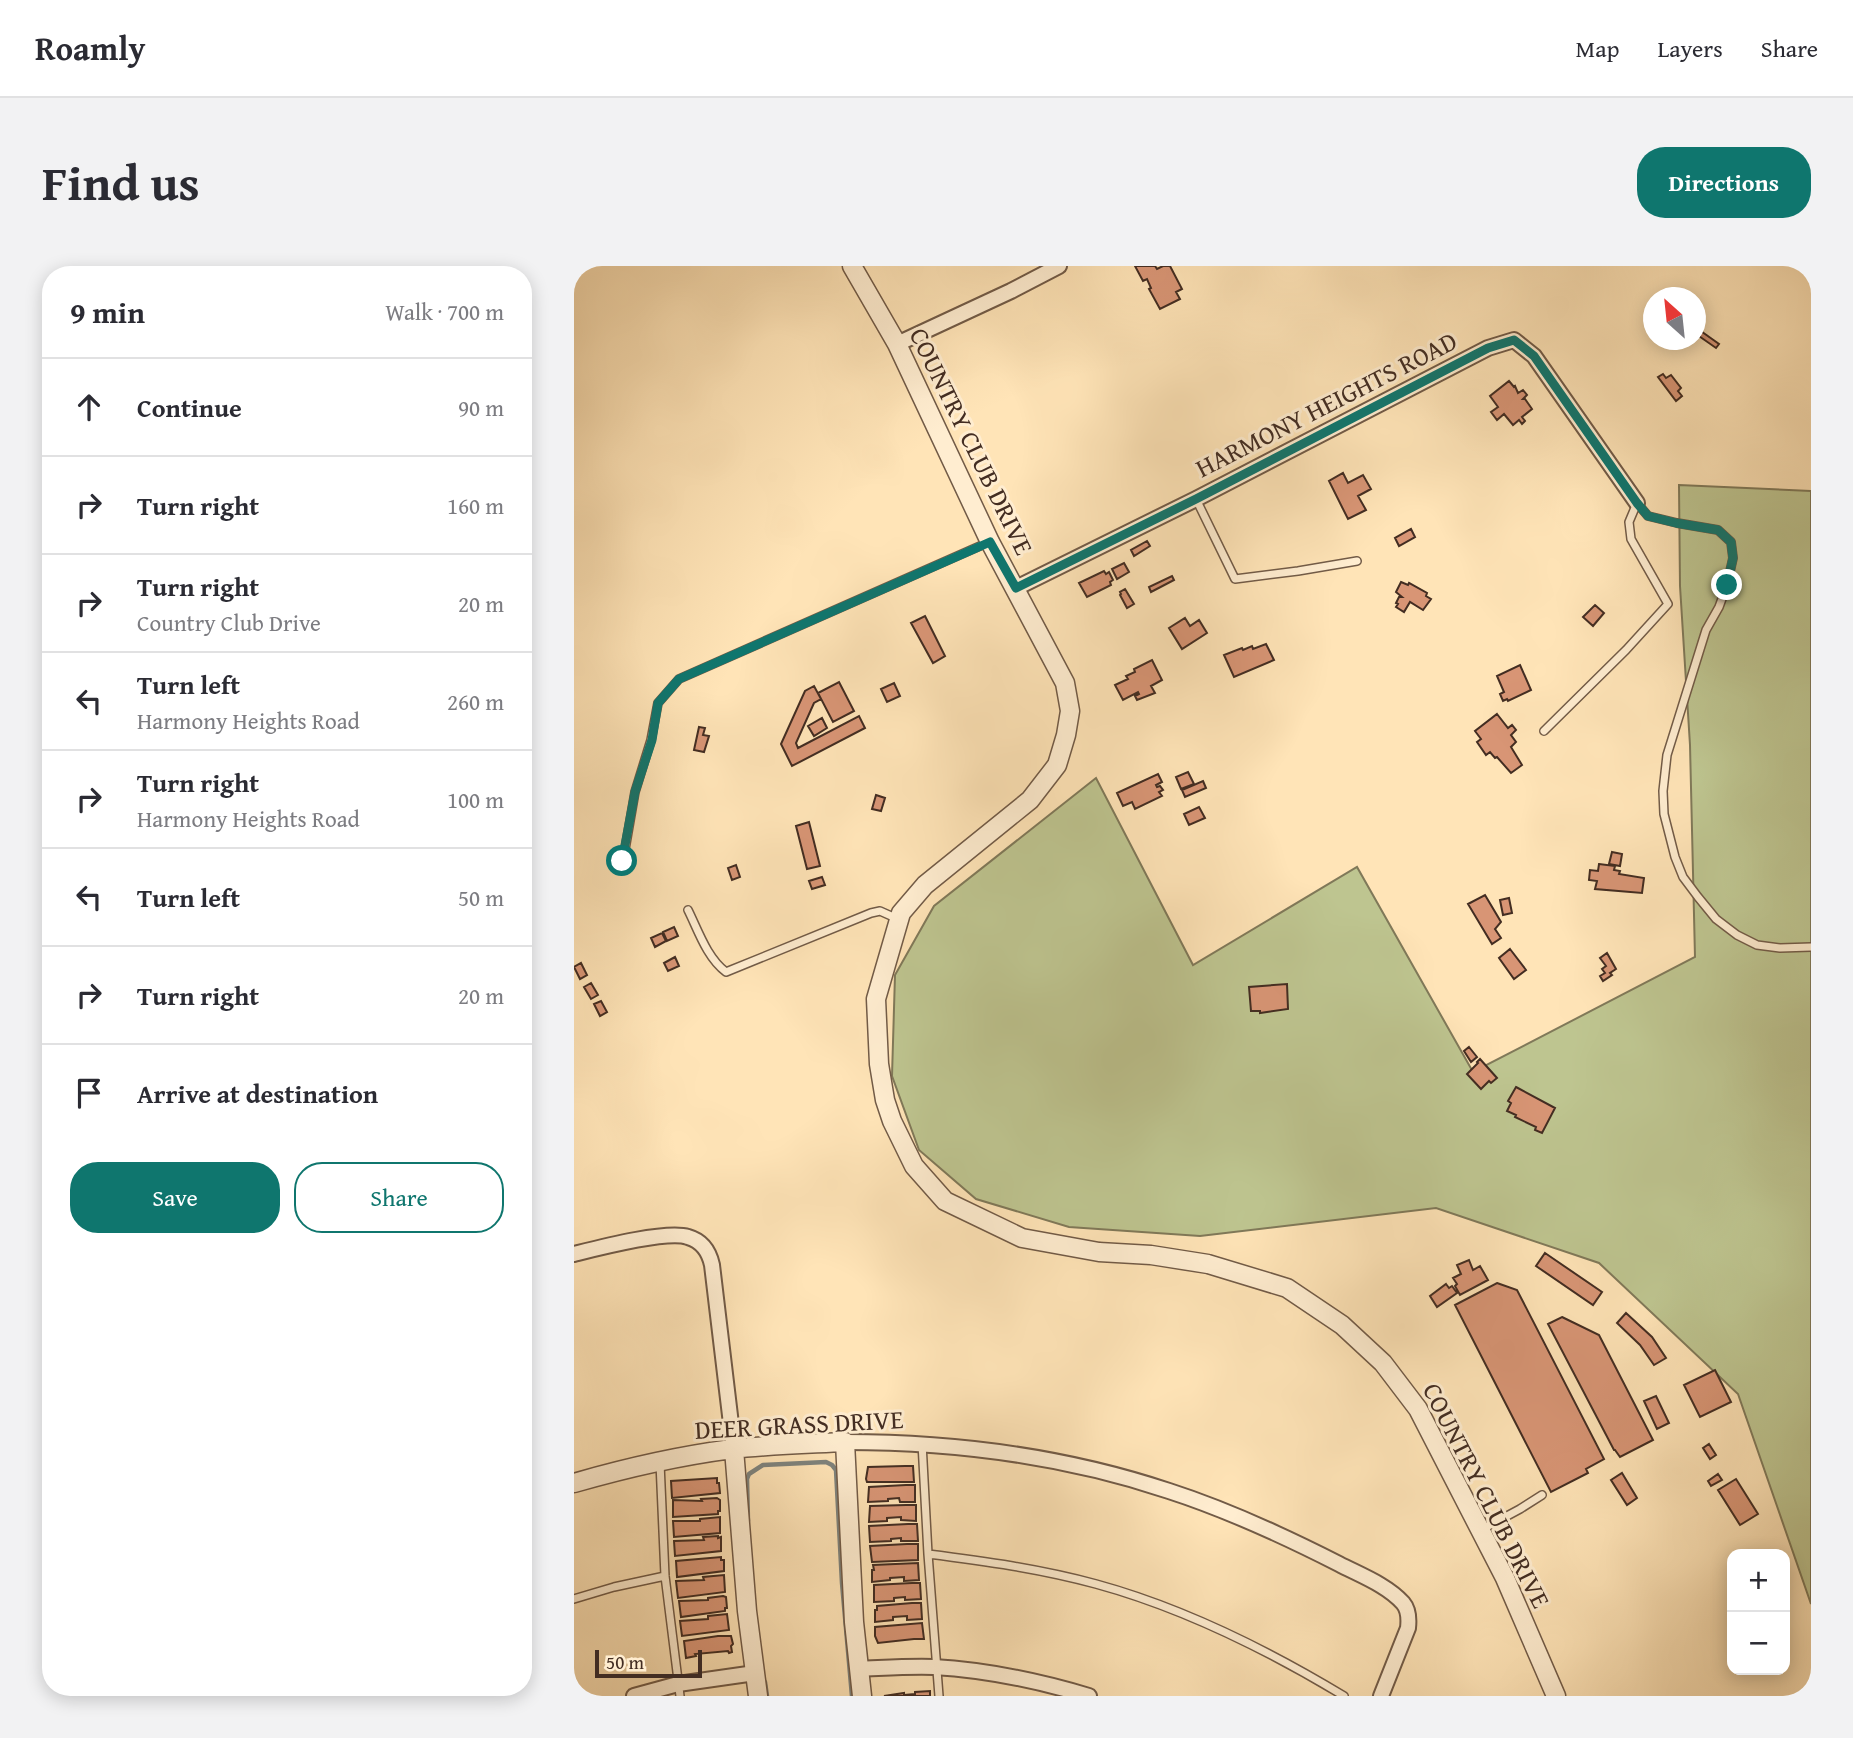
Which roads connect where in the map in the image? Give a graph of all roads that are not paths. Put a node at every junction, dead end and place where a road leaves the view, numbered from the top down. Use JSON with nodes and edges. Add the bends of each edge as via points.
{"nodes":[{"id":1,"x":852,"y":266,"type":"edge"},
{"id":2,"x":1059,"y":266,"type":"edge"},
{"id":3,"x":897,"y":344,"type":"junction"},
{"id":4,"x":1196,"y":499,"type":"junction"},
{"id":5,"x":1637,"y":503,"type":"junction"},
{"id":6,"x":990,"y":542,"type":"junction"},
{"id":7,"x":1357,"y":561,"type":"dead end"},
{"id":8,"x":1016,"y":588,"type":"junction"},
{"id":9,"x":1544,"y":731,"type":"dead end"},
{"id":10,"x":622,"y":861,"type":"dead end"},
{"id":11,"x":688,"y":909,"type":"dead end"},
{"id":12,"x":899,"y":919,"type":"junction"},
{"id":13,"x":1811,"y":947,"type":"edge"},
{"id":14,"x":574,"y":1254,"type":"edge"},
{"id":15,"x":845,"y":1442,"type":"junction"},
{"id":16,"x":922,"y":1443,"type":"junction"},
{"id":17,"x":734,"y":1449,"type":"junction"},
{"id":18,"x":660,"y":1461,"type":"junction"},
{"id":19,"x":574,"y":1483,"type":"edge"},
{"id":20,"x":1542,"y":1495,"type":"dead end"},
{"id":21,"x":1480,"y":1531,"type":"junction"},
{"id":22,"x":928,"y":1554,"type":"junction"},
{"id":23,"x":665,"y":1576,"type":"junction"},
{"id":24,"x":574,"y":1599,"type":"edge"},
{"id":25,"x":935,"y":1667,"type":"junction"},
{"id":26,"x":858,"y":1669,"type":"junction"},
{"id":27,"x":755,"y":1674,"type":"junction"},
{"id":28,"x":679,"y":1690,"type":"edge"},
{"id":29,"x":634,"y":1696,"type":"edge"},
{"id":30,"x":758,"y":1696,"type":"edge"},
{"id":31,"x":862,"y":1696,"type":"edge"},
{"id":32,"x":939,"y":1696,"type":"edge"},
{"id":33,"x":1089,"y":1696,"type":"edge"},
{"id":34,"x":1344,"y":1696,"type":"edge"},
{"id":35,"x":1381,"y":1696,"type":"edge"},
{"id":36,"x":1556,"y":1696,"type":"edge"}],
"edges":[{"from":1,"to":3,"type":"street","name":"COUNTRY CLUB DRIVE"},
{"from":2,"to":3,"type":"street"},
{"from":3,"to":6,"type":"street","name":"COUNTRY CLUB DRIVE"},
{"from":4,"to":5,"type":"street","name":"HARMONY HEIGHTS ROAD","via":[[1488,348],[1514,340],[1534,356]]},
{"from":4,"to":7,"type":"lane","via":[[1235,579]]},
{"from":4,"to":8,"type":"street","name":"HARMONY HEIGHTS ROAD"},
{"from":5,"to":9,"type":"lane","via":[[1629,522],[1631,539],[1668,604]]},
{"from":5,"to":13,"type":"lane","via":[[1648,516],[1718,530],[1731,542],[1733,558],[1667,755],[1664,814],[1675,857],[1698,897],[1716,919],[1737,934],[1757,944]]},
{"from":6,"to":8,"type":"street","name":"COUNTRY CLUB DRIVE"},
{"from":6,"to":10,"type":"lane","via":[[679,679],[658,703]]},
{"from":8,"to":12,"type":"street","name":"COUNTRY CLUB DRIVE","via":[[1065,683],[1070,711],[1057,765],[1030,800],[925,885]]},
{"from":11,"to":12,"type":"lane","via":[[706,947],[726,972],[871,913],[880,911]]},
{"from":12,"to":21,"type":"street","name":"COUNTRY CLUB DRIVE","via":[[877,999],[879,1064],[892,1121],[914,1166],[946,1201],[1022,1238],[1208,1264],[1287,1288],[1342,1325],[1383,1363],[1418,1409]]},
{"from":14,"to":17,"type":"street","via":[[666,1236],[701,1243],[712,1265]]},
{"from":15,"to":16,"type":"street","name":"DEER GRASS DRIVE"},
{"from":15,"to":17,"type":"street","name":"DEER GRASS DRIVE"},
{"from":15,"to":26,"type":"street"},
{"from":16,"to":22,"type":"lane"},
{"from":16,"to":35,"type":"street","name":"DEER GRASS DRIVE","via":[[1053,1461],[1170,1491],[1277,1534],[1383,1588],[1403,1603],[1409,1622]]},
{"from":17,"to":18,"type":"street","name":"DEER GRASS DRIVE"},
{"from":17,"to":27,"type":"street"},
{"from":18,"to":19,"type":"street","name":"DEER GRASS DRIVE"},
{"from":18,"to":23,"type":"lane"},
{"from":20,"to":21,"type":"lane"},
{"from":21,"to":36,"type":"street","name":"COUNTRY CLUB DRIVE"},
{"from":22,"to":25,"type":"lane"},
{"from":22,"to":34,"type":"lane","via":[[1098,1584],[1214,1626]]},
{"from":23,"to":24,"type":"lane"},
{"from":23,"to":28,"type":"lane"},
{"from":25,"to":26,"type":"street"},
{"from":25,"to":32,"type":"lane"},
{"from":25,"to":33,"type":"street","via":[[1039,1682]]},
{"from":26,"to":31,"type":"street"},
{"from":27,"to":28,"type":"street"},
{"from":27,"to":30,"type":"street"},
{"from":28,"to":29,"type":"street"}]}
